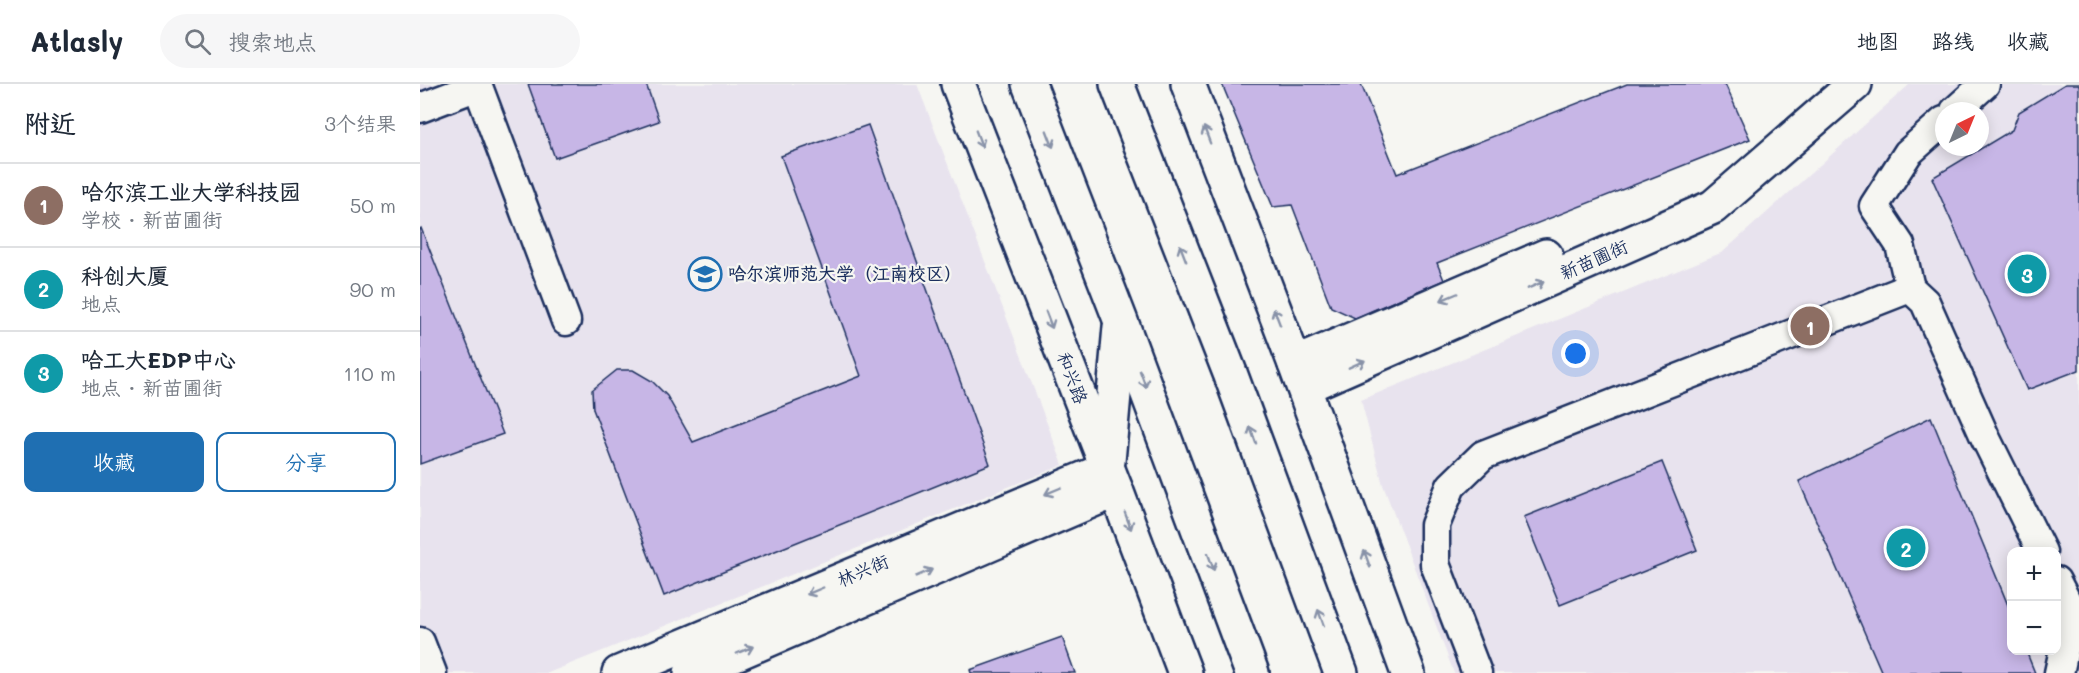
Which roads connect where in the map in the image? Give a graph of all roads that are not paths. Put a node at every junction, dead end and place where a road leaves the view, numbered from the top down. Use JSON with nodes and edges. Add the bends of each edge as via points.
{"nodes":[{"id":1,"x":958,"y":84,"type":"edge"},
{"id":2,"x":1029,"y":84,"type":"edge"},
{"id":3,"x":1117,"y":84,"type":"edge"},
{"id":4,"x":1188,"y":84,"type":"edge"},
{"id":5,"x":1824,"y":84,"type":"edge"},
{"id":6,"x":1855,"y":84,"type":"edge"},
{"id":7,"x":1985,"y":84,"type":"edge"},
{"id":8,"x":478,"y":85,"type":"edge"},
{"id":9,"x":1965,"y":102,"type":"edge"},
{"id":10,"x":420,"y":108,"type":"edge"},
{"id":11,"x":1935,"y":129,"type":"edge"},
{"id":12,"x":1910,"y":288,"type":"junction"},
{"id":13,"x":1120,"y":319,"type":"junction"},
{"id":14,"x":566,"y":321,"type":"dead end"},
{"id":15,"x":1299,"y":375,"type":"junction"},
{"id":16,"x":1112,"y":479,"type":"junction"},
{"id":17,"x":2040,"y":547,"type":"edge"},
{"id":18,"x":2061,"y":589,"type":"edge"},
{"id":19,"x":2077,"y":616,"type":"edge"},
{"id":20,"x":420,"y":642,"type":"edge"},
{"id":21,"x":432,"y":673,"type":"edge"},
{"id":22,"x":619,"y":673,"type":"edge"},
{"id":23,"x":691,"y":673,"type":"edge"},
{"id":24,"x":1185,"y":673,"type":"edge"},
{"id":25,"x":1252,"y":673,"type":"edge"},
{"id":26,"x":1341,"y":673,"type":"edge"},
{"id":27,"x":1408,"y":673,"type":"edge"},
{"id":28,"x":1478,"y":673,"type":"edge"},
{"id":29,"x":2059,"y":673,"type":"edge"}],
"edges":[{"from":1,"to":16,"type":"main road","name":"和兴路","one_way":true},
{"from":2,"to":13,"type":"main road","one_way":true},
{"from":26,"to":3,"type":"main road","one_way":true},
{"from":15,"to":4,"type":"main road","one_way":true},
{"from":5,"to":15,"type":"main road","name":"新苗圃街","one_way":true,"via":[[1710,186]]},
{"from":15,"to":6,"type":"main road","name":"新苗圃街","one_way":true,"via":[[1713,207]]},
{"from":7,"to":9,"type":"street"},
{"from":8,"to":10,"type":"street"},
{"from":8,"to":14,"type":"street"},
{"from":11,"to":12,"type":"street","via":[[1908,153],[1874,206],[1900,245]]},
{"from":12,"to":17,"type":"street","via":[[1925,302]]},
{"from":12,"to":28,"type":"street","via":[[1483,455],[1451,486],[1435,525],[1435,564]]},
{"from":13,"to":16,"type":"main road"},
{"from":13,"to":25,"type":"main road","one_way":true},
{"from":27,"to":15,"type":"main road","one_way":true},
{"from":16,"to":22,"type":"main road","name":"林兴街","one_way":true},
{"from":23,"to":16,"type":"main road","name":"林兴街","one_way":true},
{"from":16,"to":24,"type":"main road","name":"和兴路","one_way":true},
{"from":18,"to":19,"type":"street"},
{"from":19,"to":29,"type":"street"},
{"from":20,"to":21,"type":"street"}]}
